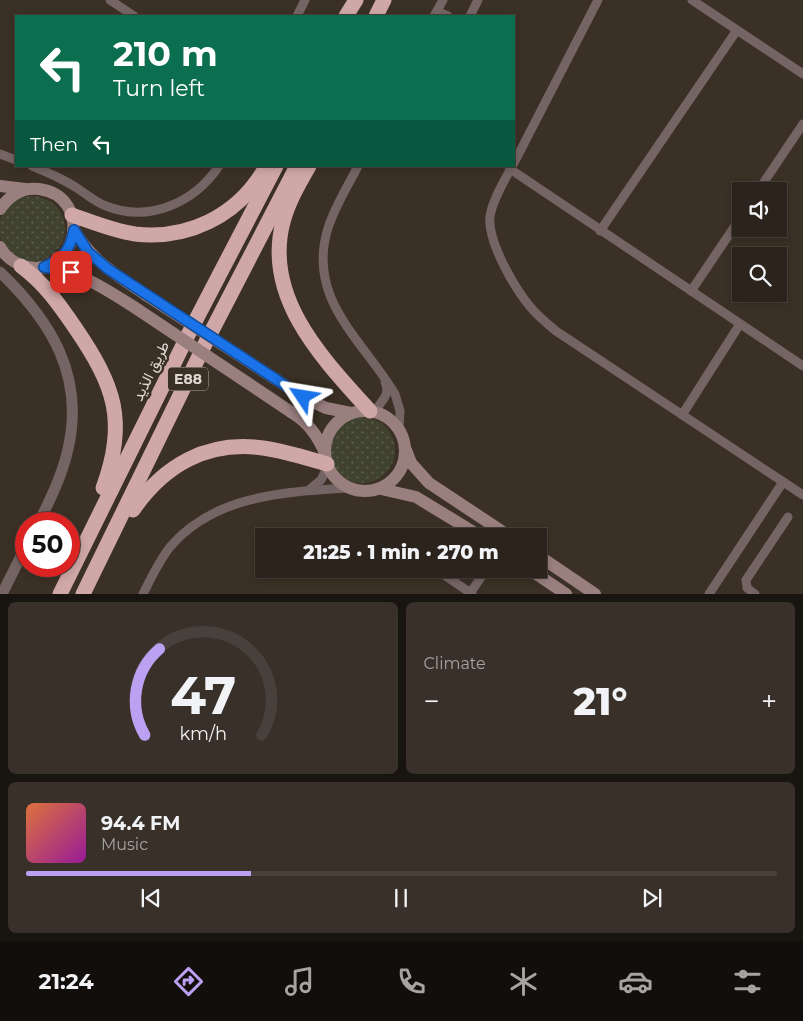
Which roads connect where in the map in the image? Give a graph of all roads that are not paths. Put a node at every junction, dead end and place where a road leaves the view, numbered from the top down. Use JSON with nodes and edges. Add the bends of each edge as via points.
{"nodes":[{"id":1,"x":110,"y":0,"type":"edge"},
{"id":2,"x":305,"y":0,"type":"edge"},
{"id":3,"x":358,"y":0,"type":"edge"},
{"id":4,"x":385,"y":0,"type":"edge"},
{"id":5,"x":443,"y":0,"type":"edge"},
{"id":6,"x":478,"y":0,"type":"edge"},
{"id":7,"x":598,"y":0,"type":"edge"},
{"id":8,"x":692,"y":0,"type":"edge"},
{"id":9,"x":436,"y":14,"type":"edge"},
{"id":10,"x":132,"y":15,"type":"edge"},
{"id":11,"x":298,"y":15,"type":"edge"},
{"id":12,"x":347,"y":15,"type":"edge"},
{"id":13,"x":352,"y":15,"type":"edge"},
{"id":14,"x":377,"y":15,"type":"edge"},
{"id":15,"x":380,"y":15,"type":"edge"},
{"id":16,"x":470,"y":15,"type":"edge"},
{"id":17,"x":736,"y":30,"type":"junction"},
{"id":18,"x":803,"y":74,"type":"edge"},
{"id":19,"x":803,"y":124,"type":"edge"},
{"id":20,"x":0,"y":154,"type":"edge"},
{"id":21,"x":15,"y":160,"type":"edge"},
{"id":22,"x":515,"y":160,"type":"edge"},
{"id":23,"x":34,"y":167,"type":"edge"},
{"id":24,"x":217,"y":167,"type":"edge"},
{"id":25,"x":266,"y":167,"type":"edge"},
{"id":26,"x":275,"y":167,"type":"edge"},
{"id":27,"x":297,"y":167,"type":"edge"},
{"id":28,"x":308,"y":167,"type":"edge"},
{"id":29,"x":358,"y":167,"type":"edge"},
{"id":30,"x":512,"y":167,"type":"edge"},
{"id":31,"x":513,"y":167,"type":"edge"},
{"id":32,"x":764,"y":182,"type":"edge"},
{"id":33,"x":0,"y":186,"type":"edge"},
{"id":34,"x":25,"y":190,"type":"junction"},
{"id":35,"x":0,"y":209,"type":"edge"},
{"id":36,"x":73,"y":223,"type":"junction"},
{"id":37,"x":732,"y":230,"type":"edge"},
{"id":38,"x":600,"y":231,"type":"junction"},
{"id":39,"x":0,"y":247,"type":"edge"},
{"id":40,"x":21,"y":266,"type":"junction"},
{"id":41,"x":44,"y":267,"type":"junction"},
{"id":42,"x":0,"y":272,"type":"edge"},
{"id":43,"x":691,"y":291,"type":"junction"},
{"id":44,"x":740,"y":324,"type":"junction"},
{"id":45,"x":803,"y":366,"type":"edge"},
{"id":46,"x":384,"y":379,"type":"junction"},
{"id":47,"x":373,"y":411,"type":"junction"},
{"id":48,"x":351,"y":413,"type":"junction"},
{"id":49,"x":682,"y":415,"type":"junction"},
{"id":50,"x":399,"y":429,"type":"junction"},
{"id":51,"x":406,"y":450,"type":"junction"},
{"id":52,"x":326,"y":461,"type":"junction"},
{"id":53,"x":783,"y":482,"type":"junction"},
{"id":54,"x":348,"y":488,"type":"junction"},
{"id":55,"x":381,"y":489,"type":"junction"},
{"id":56,"x":310,"y":490,"type":"junction"},
{"id":57,"x":803,"y":495,"type":"edge"},
{"id":58,"x":44,"y":512,"type":"edge"},
{"id":59,"x":788,"y":518,"type":"dead end"},
{"id":60,"x":467,"y":528,"type":"edge"},
{"id":61,"x":497,"y":528,"type":"edge"},
{"id":62,"x":80,"y":538,"type":"edge"},
{"id":63,"x":80,"y":553,"type":"edge"},
{"id":64,"x":101,"y":560,"type":"junction"},
{"id":65,"x":547,"y":561,"type":"edge"},
{"id":66,"x":15,"y":568,"type":"edge"},
{"id":67,"x":68,"y":577,"type":"edge"},
{"id":68,"x":449,"y":578,"type":"edge"},
{"id":69,"x":481,"y":578,"type":"edge"},
{"id":70,"x":542,"y":578,"type":"edge"},
{"id":71,"x":471,"y":593,"type":"edge"},
{"id":72,"x":2,"y":594,"type":"edge"},
{"id":73,"x":60,"y":594,"type":"edge"},
{"id":74,"x":83,"y":594,"type":"edge"},
{"id":75,"x":143,"y":594,"type":"edge"},
{"id":76,"x":566,"y":594,"type":"edge"},
{"id":77,"x":595,"y":594,"type":"edge"},
{"id":78,"x":709,"y":594,"type":"edge"},
{"id":79,"x":755,"y":594,"type":"edge"}],
"edges":[{"from":1,"to":10,"type":"street"},
{"from":2,"to":11,"type":"street"},
{"from":3,"to":12,"type":"highway"},
{"from":3,"to":13,"type":"highway"},
{"from":4,"to":14,"type":"highway"},
{"from":4,"to":15,"type":"highway"},
{"from":5,"to":9,"type":"street"},
{"from":6,"to":16,"type":"street"},
{"from":7,"to":22,"type":"street"},
{"from":8,"to":17,"type":"street"},
{"from":17,"to":18,"type":"street"},
{"from":17,"to":38,"type":"street"},
{"from":19,"to":32,"type":"street"},
{"from":20,"to":21,"type":"street"},
{"from":23,"to":24,"type":"street","via":[[105,206],[150,212],[182,202],[198,191]]},
{"from":25,"to":36,"type":"highway","via":[[240,202],[201,226],[179,233],[134,234]]},
{"from":26,"to":63,"type":"highway","name":"طريق الذيد","number":"E88"},
{"from":27,"to":64,"type":"highway","number":"E88","via":[[206,342]]},
{"from":28,"to":47,"type":"highway","via":[[283,221],[279,242],[282,286],[301,325],[345,384]]},
{"from":29,"to":46,"type":"street","via":[[328,227],[324,274],[333,305]]},
{"from":30,"to":49,"type":"street","via":[[492,207],[490,224],[496,248],[524,298],[533,311],[556,331]]},
{"from":31,"to":38,"type":"street"},
{"from":33,"to":34,"type":"main road"},
{"from":34,"to":35,"type":"main road","via":[[15,193]]},
{"from":34,"to":36,"type":"main road","via":[[37,188],[53,194],[67,205]]},
{"from":36,"to":41,"type":"main road","via":[[71,243],[65,253]]},
{"from":36,"to":48,"type":"main road","bridge":true,"via":[[80,242],[97,261],[146,295],[303,397],[326,408]]},
{"from":37,"to":43,"type":"street"},
{"from":38,"to":43,"type":"street"},
{"from":39,"to":40,"type":"main road","via":[[10,260]]},
{"from":40,"to":41,"type":"main road"},
{"from":40,"to":62,"type":"highway","via":[[43,284],[61,307],[95,357],[112,399],[115,444],[111,466]]},
{"from":41,"to":52,"type":"main road","bridge":true,"via":[[84,276],[300,418],[312,429]]},
{"from":42,"to":58,"type":"street","via":[[23,295],[51,332],[68,375],[72,427],[67,455]]},
{"from":43,"to":44,"type":"street"},
{"from":44,"to":45,"type":"street"},
{"from":44,"to":49,"type":"street"},
{"from":46,"to":47,"type":"street","via":[[387,394]]},
{"from":46,"to":50,"type":"street","via":[[398,402]]},
{"from":47,"to":48,"type":"main road"},
{"from":47,"to":50,"type":"main road","via":[[389,418]]},
{"from":48,"to":52,"type":"main road","via":[[335,424],[329,433]]},
{"from":49,"to":53,"type":"street"},
{"from":50,"to":51,"type":"main road"},
{"from":51,"to":55,"type":"main road","via":[[399,473]]},
{"from":51,"to":61,"type":"main road","via":[[411,463],[429,483]]},
{"from":52,"to":54,"type":"main road","via":[[339,482]]},
{"from":52,"to":56,"type":"street","via":[[321,480]]},
{"from":52,"to":64,"type":"highway","via":[[262,448],[219,449],[199,454],[173,468],[146,491]]},
{"from":53,"to":57,"type":"street"},
{"from":53,"to":78,"type":"street"},
{"from":54,"to":55,"type":"main road","via":[[361,492]]},
{"from":54,"to":56,"type":"street"},
{"from":55,"to":60,"type":"main road","via":[[416,497]]},
{"from":56,"to":75,"type":"street","via":[[246,501],[210,514],[169,548]]},
{"from":59,"to":79,"type":"street","via":[[746,580],[747,588]]},
{"from":64,"to":74,"type":"highway","number":"E88"},
{"from":65,"to":77,"type":"main road"},
{"from":66,"to":72,"type":"street"},
{"from":67,"to":73,"type":"highway","name":"طريق الذيد","number":"E88"},
{"from":68,"to":71,"type":"street"},
{"from":69,"to":71,"type":"street"},
{"from":70,"to":76,"type":"main road"}]}
